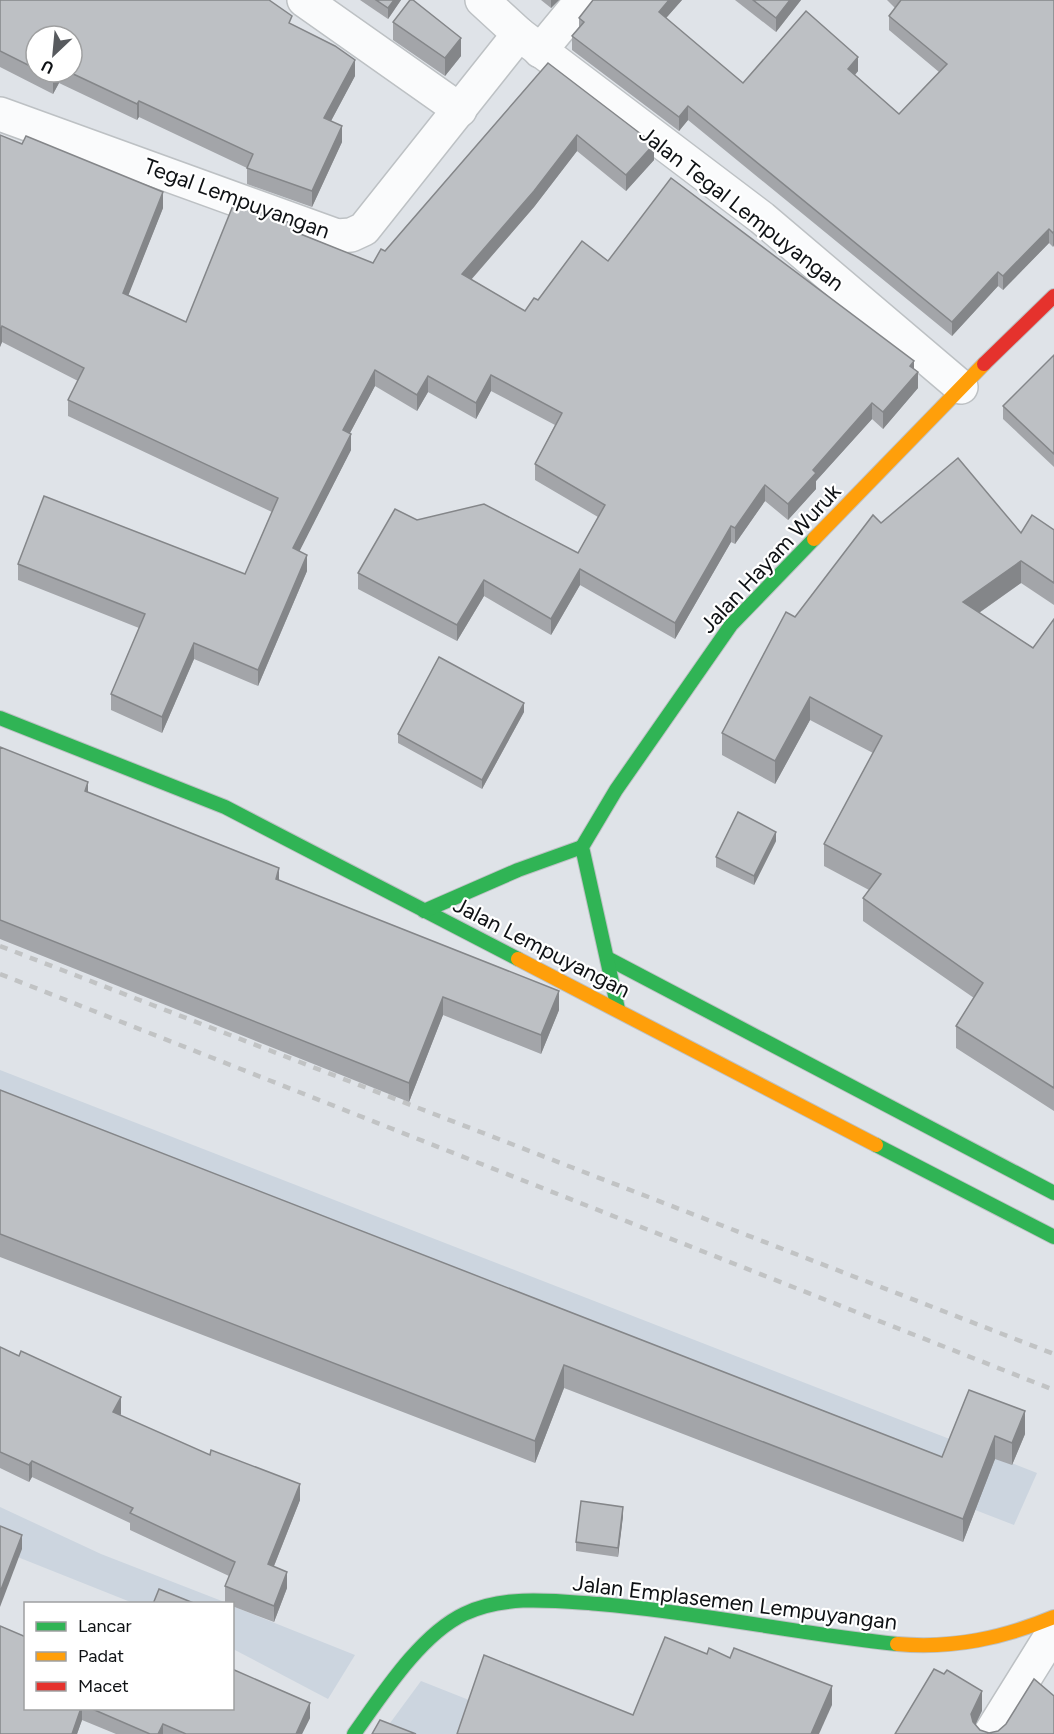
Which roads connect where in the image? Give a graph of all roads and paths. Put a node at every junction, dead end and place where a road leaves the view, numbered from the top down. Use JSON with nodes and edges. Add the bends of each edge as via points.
{"nodes":[{"id":1,"x":304,"y":0,"type":"edge"},
{"id":2,"x":482,"y":0,"type":"edge"},
{"id":3,"x":582,"y":0,"type":"edge"},
{"id":4,"x":529,"y":43,"type":"junction"},
{"id":5,"x":460,"y":110,"type":"junction"},
{"id":6,"x":0,"y":114,"type":"edge"},
{"id":7,"x":1054,"y":296,"type":"edge"},
{"id":8,"x":961,"y":387,"type":"junction"},
{"id":9,"x":0,"y":718,"type":"edge"},
{"id":10,"x":582,"y":847,"type":"junction"},
{"id":11,"x":424,"y":910,"type":"junction"},
{"id":12,"x":607,"y":958,"type":"junction"},
{"id":13,"x":618,"y":1009,"type":"junction"},
{"id":14,"x":1054,"y":1192,"type":"edge"},
{"id":15,"x":1054,"y":1237,"type":"edge"},
{"id":16,"x":1054,"y":1617,"type":"edge"},
{"id":17,"x":1054,"y":1631,"type":"edge"},
{"id":18,"x":354,"y":1734,"type":"edge"},
{"id":19,"x":990,"y":1734,"type":"edge"}],
"edges":[{"from":1,"to":5,"type":"street"},
{"from":2,"to":4,"type":"street","name":"Jalan Tegal Lempuyangan"},
{"from":3,"to":4,"type":"street"},
{"from":4,"to":5,"type":"street"},
{"from":4,"to":8,"type":"street","name":"Jalan Tegal Lempuyangan","via":[[762,218]]},
{"from":5,"to":6,"type":"street","name":"Tegal Lempuyangan","via":[[364,229],[337,236]]},
{"from":7,"to":8,"type":"street","name":"Jalan Hayam Wuruk"},
{"from":8,"to":10,"type":"street","name":"Jalan Hayam Wuruk","via":[[731,625],[616,790]]},
{"from":9,"to":11,"type":"street","name":"Jalan Lempuyangan","via":[[225,807]]},
{"from":10,"to":11,"type":"street"},
{"from":10,"to":12,"type":"street"},
{"from":11,"to":13,"type":"street","name":"Jalan Lempuyangan"},
{"from":12,"to":13,"type":"street"},
{"from":12,"to":14,"type":"street","name":"Jalan Lempuyangan"},
{"from":13,"to":15,"type":"street","name":"Jalan Lempuyangan"},
{"from":16,"to":18,"type":"street","name":"Jalan Emplasemen Lempuyangan","via":[[1011,1636],[978,1643],[913,1645],[636,1607],[509,1602],[462,1615],[443,1629],[407,1666]]},
{"from":17,"to":19,"type":"street"}]}
